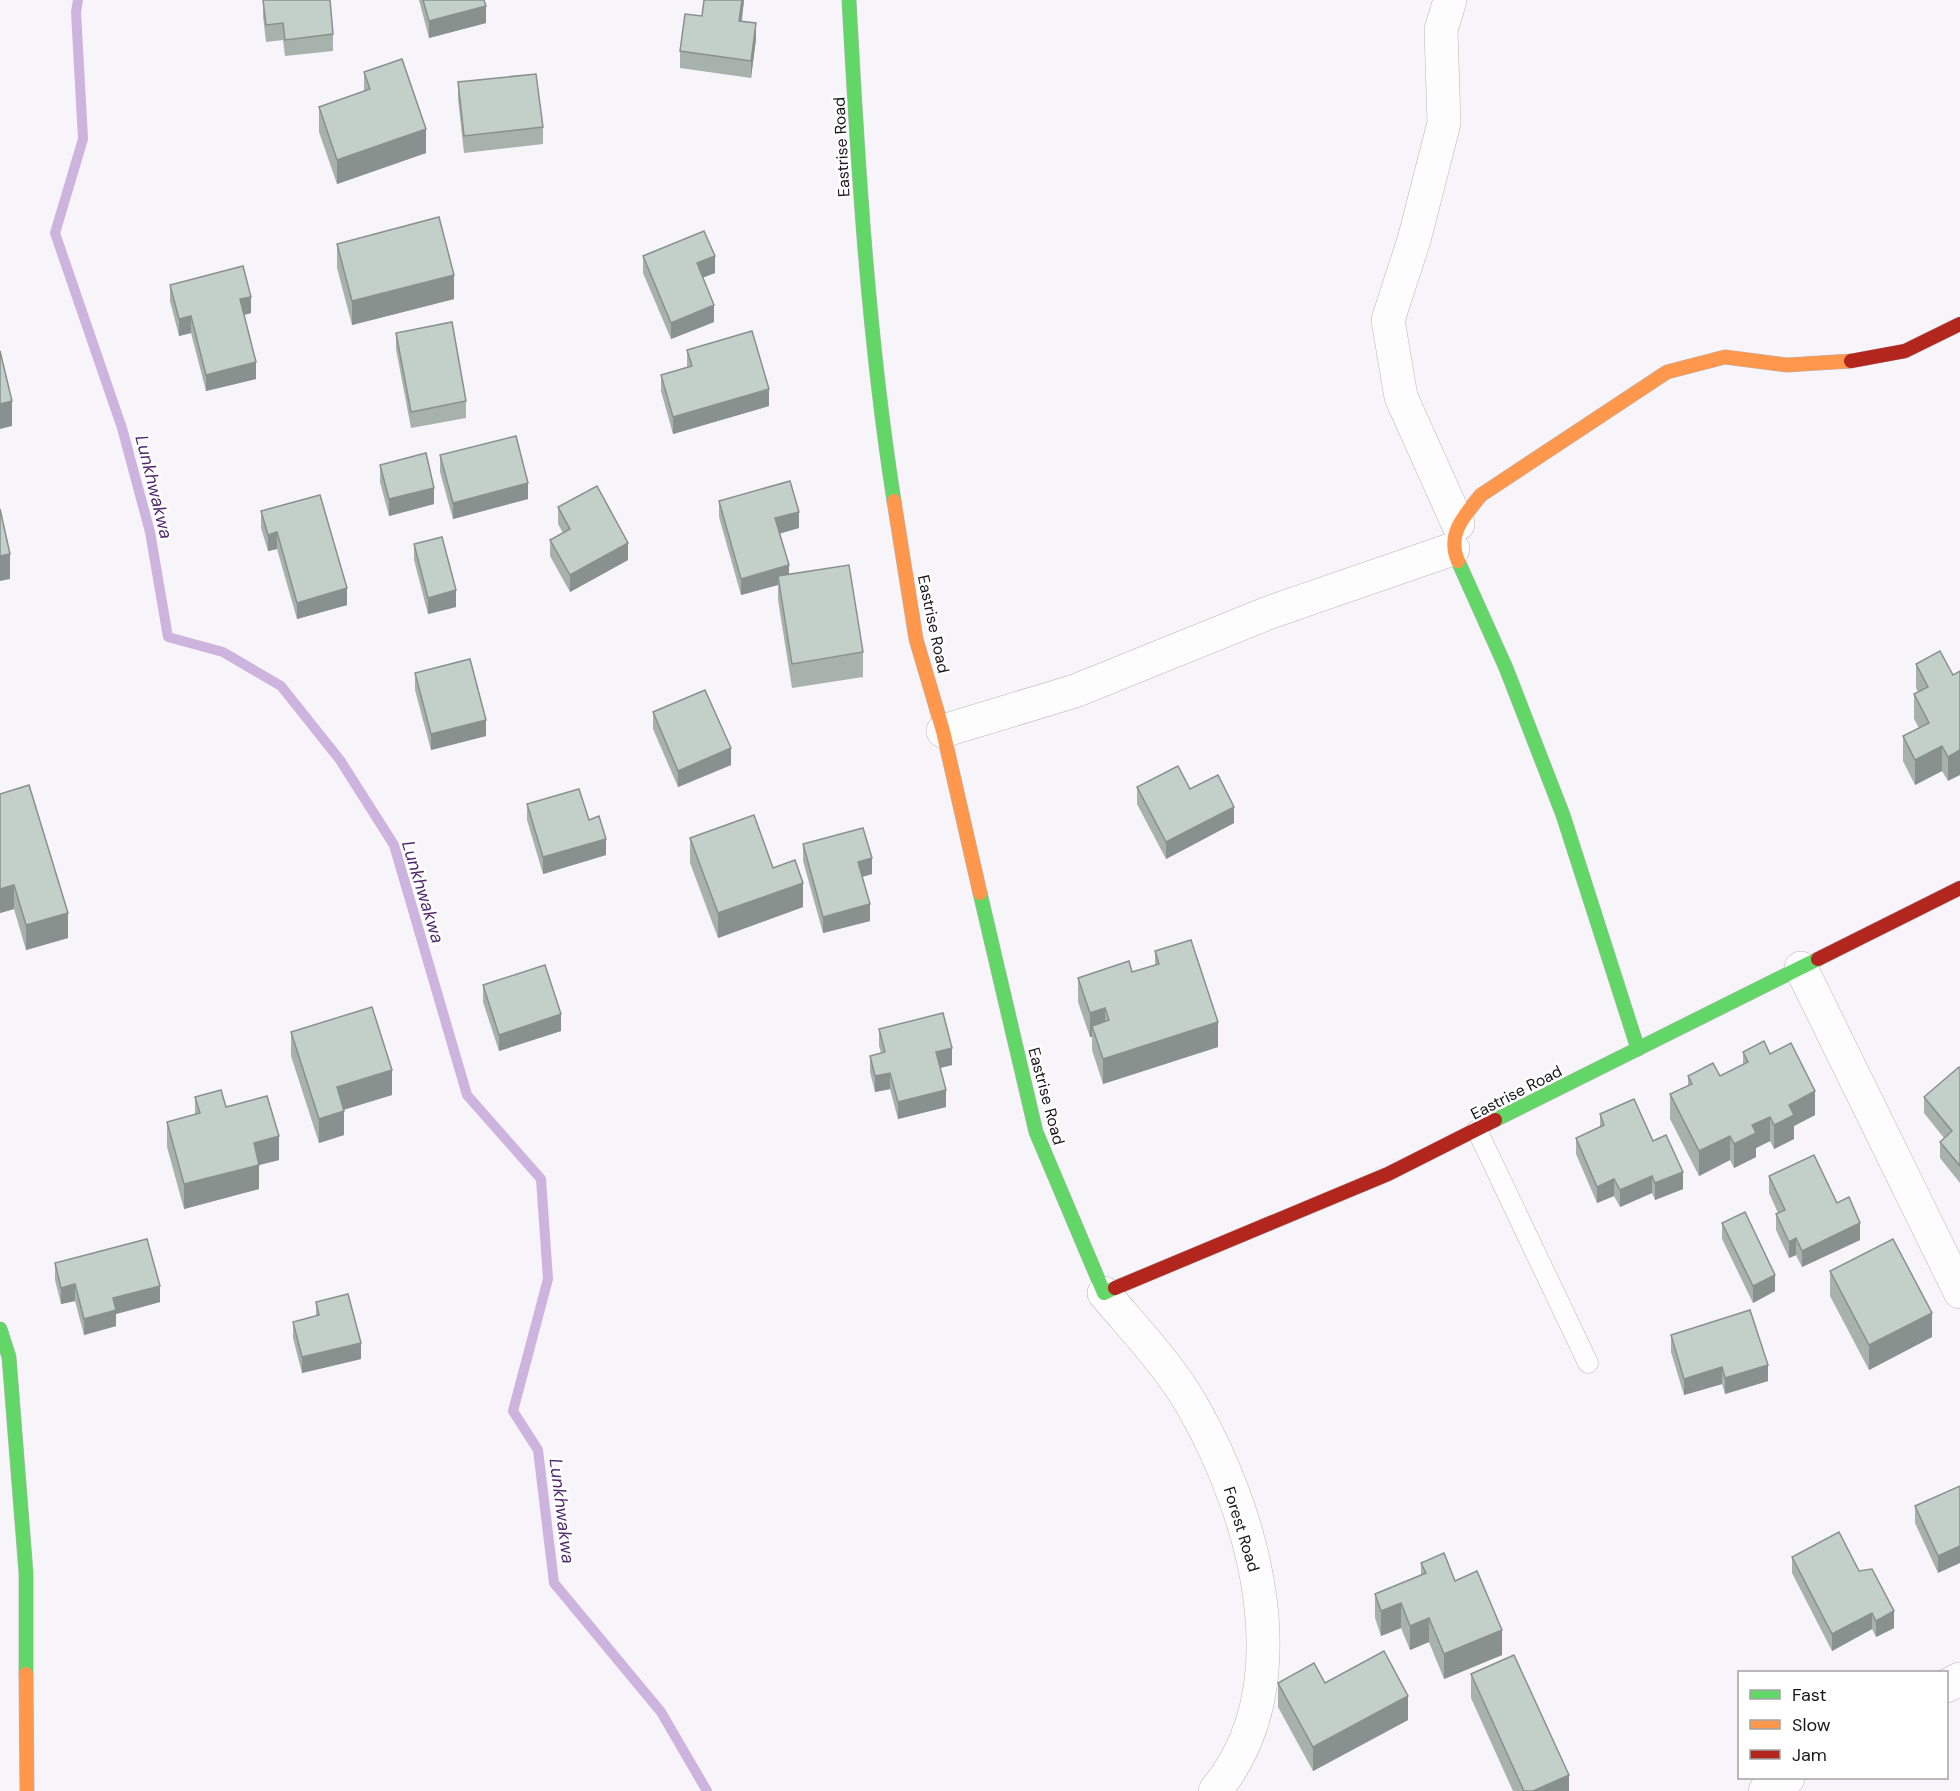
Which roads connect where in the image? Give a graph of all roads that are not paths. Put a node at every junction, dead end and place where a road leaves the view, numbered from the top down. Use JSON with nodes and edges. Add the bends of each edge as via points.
{"nodes":[{"id":1,"x":849,"y":0,"type":"edge"},
{"id":2,"x":1450,"y":0,"type":"edge"},
{"id":3,"x":1960,"y":324,"type":"edge"},
{"id":4,"x":1456,"y":537,"type":"junction"},
{"id":5,"x":943,"y":731,"type":"junction"},
{"id":6,"x":1960,"y":888,"type":"edge"},
{"id":7,"x":1801,"y":968,"type":"junction"},
{"id":8,"x":1638,"y":1049,"type":"junction"},
{"id":9,"x":1477,"y":1130,"type":"junction"},
{"id":10,"x":1960,"y":1292,"type":"edge"},
{"id":11,"x":1104,"y":1293,"type":"junction"},
{"id":12,"x":0,"y":1329,"type":"edge"},
{"id":13,"x":1588,"y":1363,"type":"dead end"},
{"id":14,"x":1786,"y":1779,"type":"edge"},
{"id":15,"x":27,"y":1791,"type":"edge"},
{"id":16,"x":1215,"y":1791,"type":"edge"},
{"id":17,"x":1765,"y":1791,"type":"edge"}],
"edges":[{"from":1,"to":5,"type":"street","name":"Eastrise Road","via":[[859,193],[882,426],[916,639]]},
{"from":2,"to":4,"type":"street","via":[[1441,30],[1444,123],[1388,320],[1401,397]]},
{"from":3,"to":4,"type":"street","via":[[1905,351],[1843,363],[1786,365],[1725,357],[1668,372],[1481,495]]},
{"from":4,"to":5,"type":"street","via":[[1076,691]]},
{"from":4,"to":8,"type":"street","via":[[1563,815]]},
{"from":5,"to":11,"type":"street","name":"Eastrise Road","via":[[1036,1132]]},
{"from":6,"to":7,"type":"street","name":"Eastrise Road"},
{"from":7,"to":8,"type":"street","name":"Eastrise Road"},
{"from":7,"to":10,"type":"street"},
{"from":8,"to":9,"type":"street","name":"Eastrise Road"},
{"from":9,"to":11,"type":"street","name":"Eastrise Road","via":[[1388,1174]]},
{"from":9,"to":13,"type":"lane"},
{"from":11,"to":16,"type":"street","name":"Forest Road","via":[[1193,1406],[1223,1470],[1251,1546],[1264,1613],[1258,1708],[1233,1769]]},
{"from":12,"to":15,"type":"street","via":[[9,1357],[26,1573]]},
{"from":14,"to":17,"type":"street"}]}
